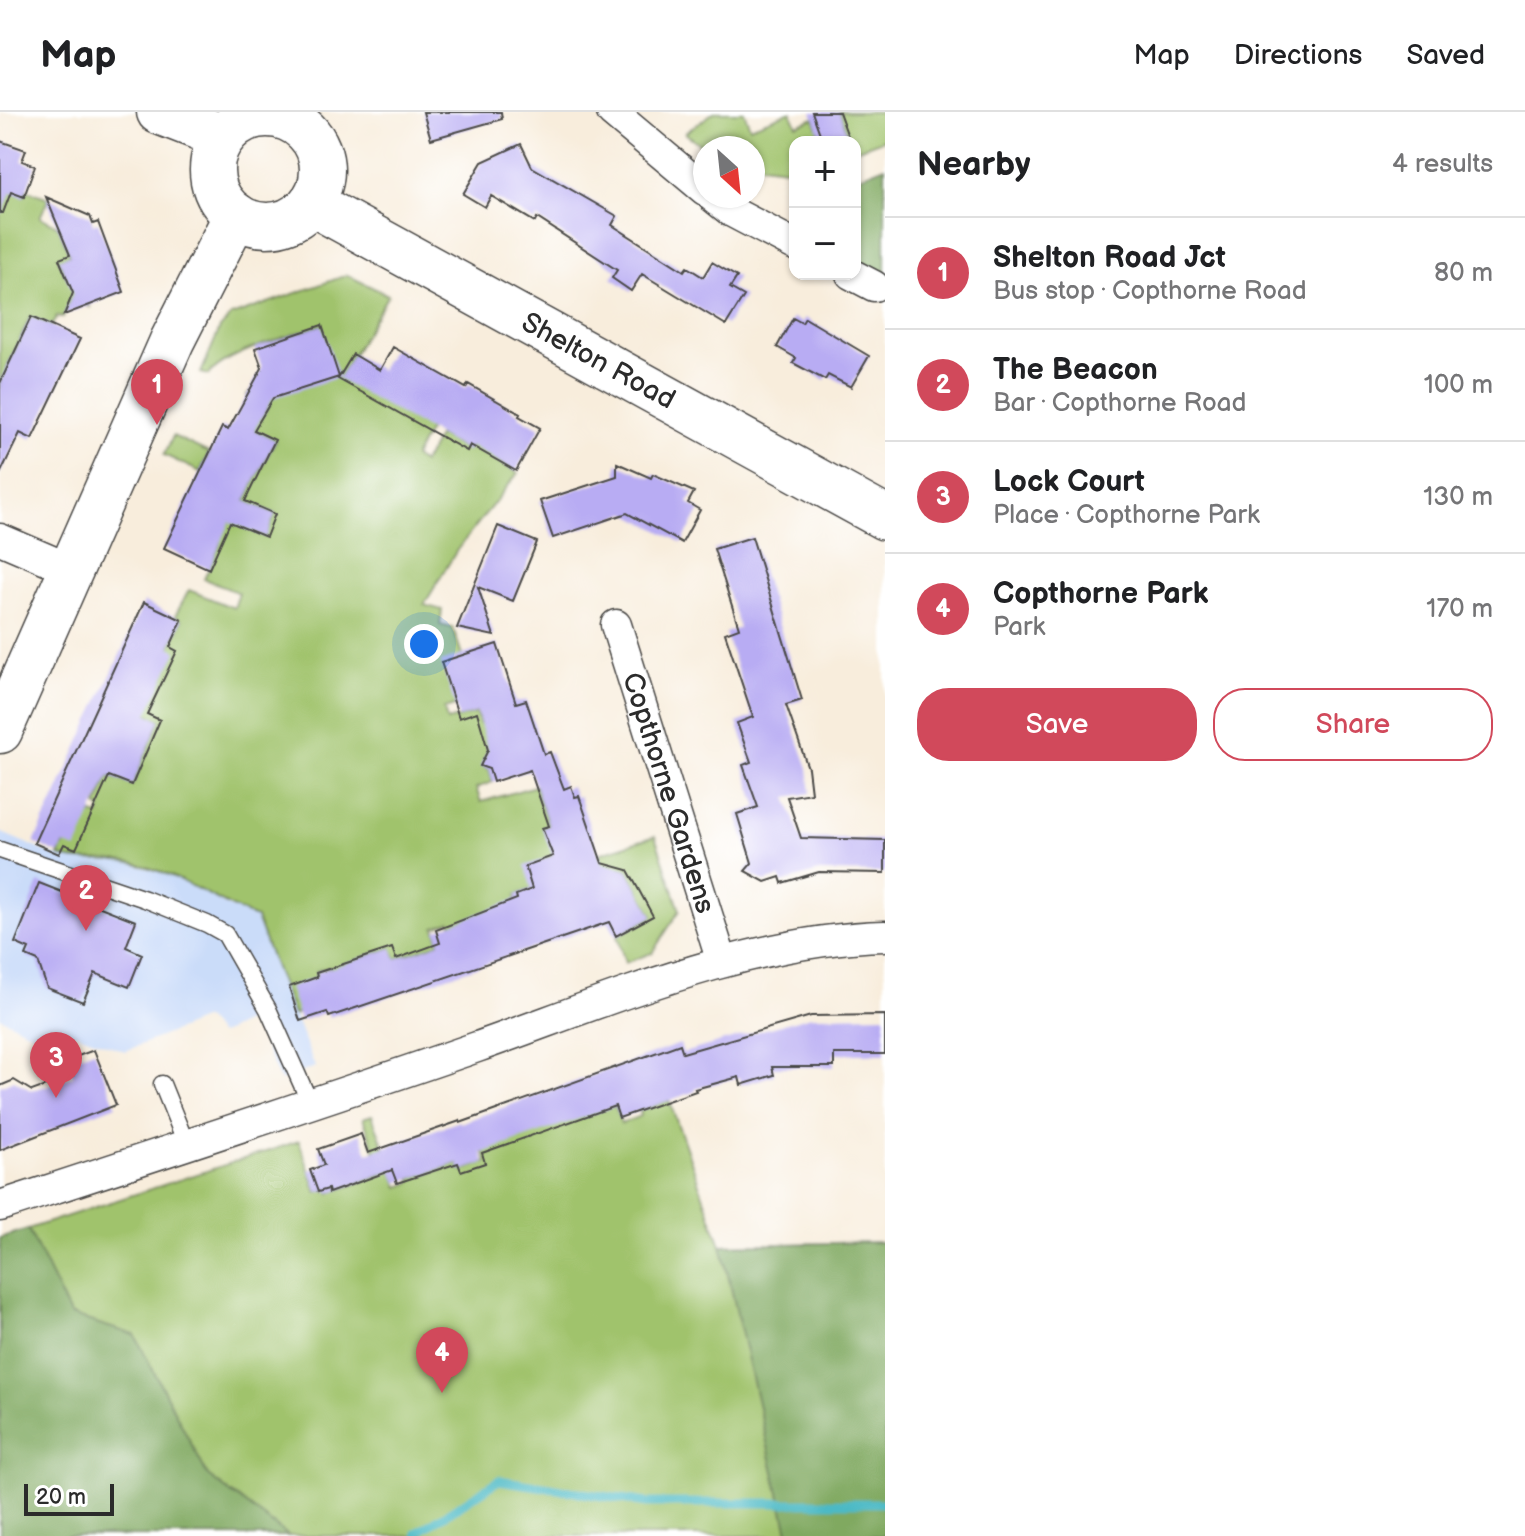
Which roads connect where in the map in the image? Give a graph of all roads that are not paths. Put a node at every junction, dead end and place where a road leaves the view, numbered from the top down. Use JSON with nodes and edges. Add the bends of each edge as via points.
{"nodes":[{"id":1,"x":159,"y":112,"type":"edge"},
{"id":2,"x":612,"y":112,"type":"edge"},
{"id":3,"x":297,"y":117,"type":"edge"},
{"id":4,"x":223,"y":137,"type":"junction"},
{"id":5,"x":693,"y":180,"type":"edge"},
{"id":6,"x":311,"y":203,"type":"junction"},
{"id":7,"x":727,"y":208,"type":"edge"},
{"id":8,"x":236,"y":215,"type":"junction"},
{"id":9,"x":789,"y":242,"type":"edge"},
{"id":10,"x":885,"y":518,"type":"edge"},
{"id":11,"x":0,"y":539,"type":"edge"},
{"id":12,"x":70,"y":569,"type":"junction"},
{"id":13,"x":616,"y":625,"type":"dead end"},
{"id":14,"x":0,"y":731,"type":"edge"},
{"id":15,"x":0,"y":850,"type":"edge"},
{"id":16,"x":885,"y":936,"type":"edge"},
{"id":17,"x":722,"y":962,"type":"junction"},
{"id":18,"x":162,"y":1084,"type":"dead end"},
{"id":19,"x":311,"y":1105,"type":"junction"},
{"id":20,"x":187,"y":1146,"type":"junction"},
{"id":21,"x":0,"y":1206,"type":"edge"}],
"edges":[{"from":1,"to":4,"type":"main road"},
{"from":2,"to":5,"type":"street"},
{"from":3,"to":4,"type":"main road","via":[[248,118]]},
{"from":3,"to":6,"type":"main road","via":[[319,150],[322,168]]},
{"from":4,"to":8,"type":"main road","via":[[213,161],[215,187]]},
{"from":6,"to":8,"type":"main road","via":[[276,224]]},
{"from":6,"to":10,"type":"main road","name":"Shelton Road"},
{"from":7,"to":9,"type":"street"},
{"from":8,"to":12,"type":"main road","via":[[172,341]]},
{"from":11,"to":12,"type":"street"},
{"from":12,"to":14,"type":"main road"},
{"from":13,"to":17,"type":"street","name":"Copthorne Gardens"},
{"from":15,"to":19,"type":"lane","via":[[145,899],[225,934],[268,1009]]},
{"from":16,"to":17,"type":"street"},
{"from":17,"to":19,"type":"street"},
{"from":18,"to":20,"type":"lane"},
{"from":19,"to":20,"type":"street"},
{"from":20,"to":21,"type":"street"}]}
